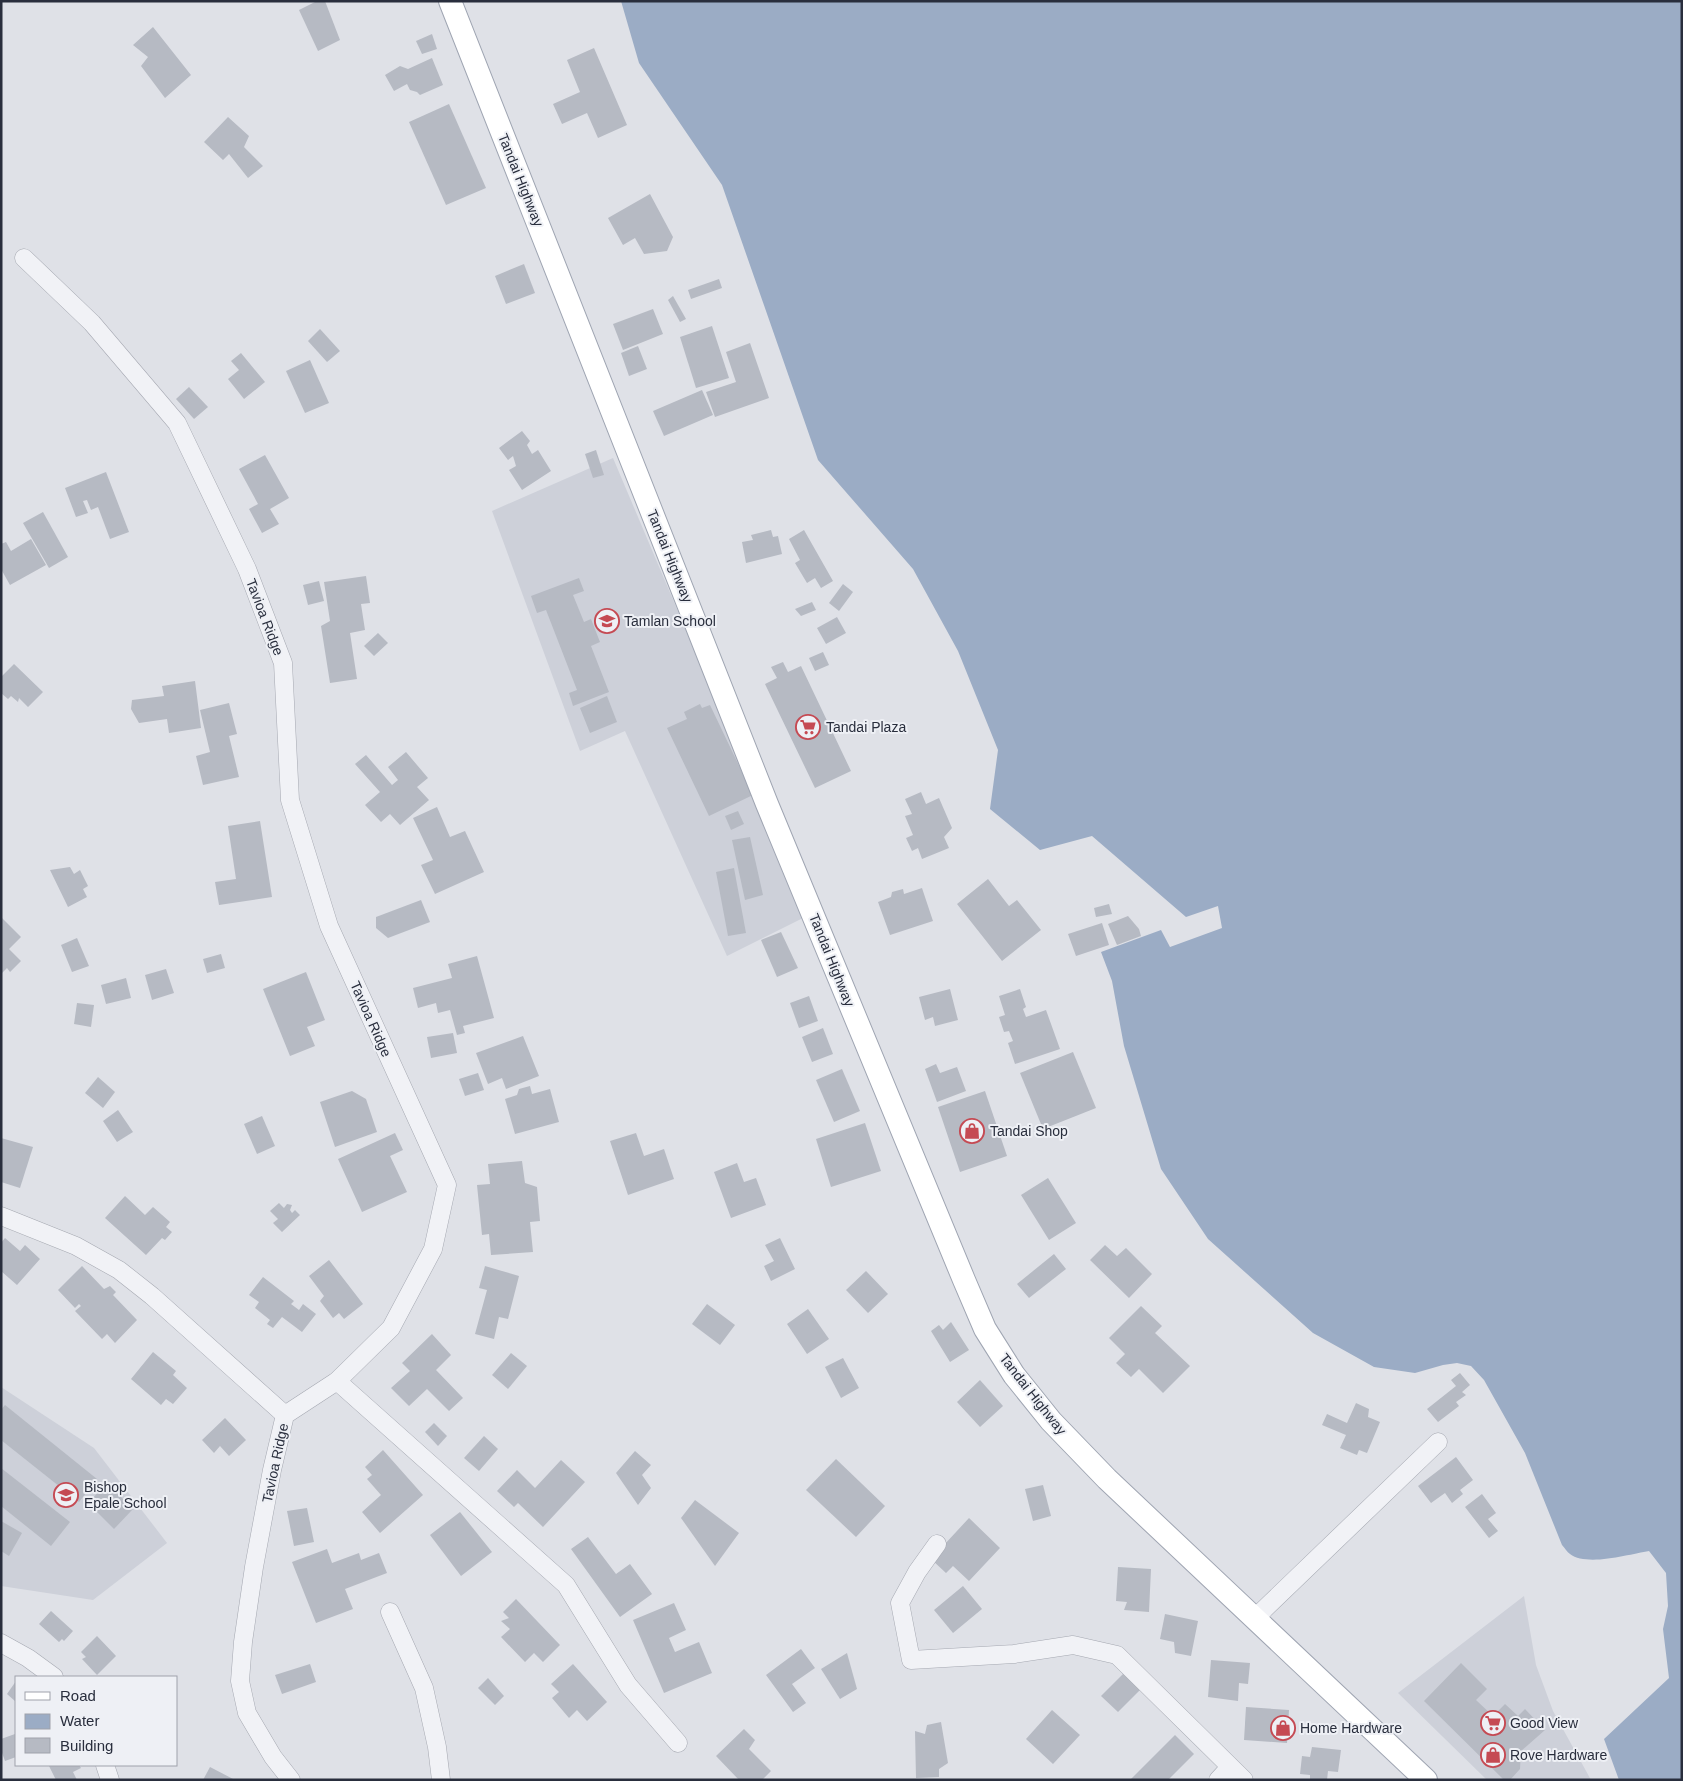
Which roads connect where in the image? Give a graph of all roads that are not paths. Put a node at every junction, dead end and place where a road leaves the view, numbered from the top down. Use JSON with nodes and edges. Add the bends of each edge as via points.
{"nodes":[{"id":1,"x":450,"y":1,"type":"edge"},
{"id":2,"x":24,"y":258,"type":"dead end"},
{"id":3,"x":1,"y":1216,"type":"edge"},
{"id":4,"x":337,"y":1381,"type":"junction"},
{"id":5,"x":285,"y":1415,"type":"junction"},
{"id":6,"x":1438,"y":1442,"type":"dead end"},
{"id":7,"x":937,"y":1544,"type":"dead end"},
{"id":8,"x":390,"y":1612,"type":"dead end"},
{"id":9,"x":1255,"y":1618,"type":"junction"},
{"id":10,"x":1,"y":1643,"type":"edge"},
{"id":11,"x":53,"y":1676,"type":"edge"},
{"id":12,"x":678,"y":1743,"type":"dead end"},
{"id":13,"x":105,"y":1766,"type":"edge"},
{"id":14,"x":1230,"y":1767,"type":"junction"},
{"id":15,"x":110,"y":1780,"type":"edge"},
{"id":16,"x":291,"y":1780,"type":"edge"},
{"id":17,"x":441,"y":1780,"type":"edge"},
{"id":18,"x":1218,"y":1780,"type":"edge"},
{"id":19,"x":1244,"y":1780,"type":"edge"},
{"id":20,"x":1426,"y":1780,"type":"edge"}],
"edges":[{"from":1,"to":9,"type":"main road","name":"Tandai Highway","via":[[767,804],[986,1330],[1014,1375],[1052,1421],[1107,1479]]},
{"from":2,"to":4,"type":"street","name":"Tavioa Ridge","via":[[92,323],[177,423],[247,569],[283,663],[290,800],[329,926],[447,1186],[433,1249],[391,1328]]},
{"from":3,"to":5,"type":"street","via":[[76,1246],[119,1270]]},
{"from":4,"to":5,"type":"street","name":"Tavioa Ridge"},
{"from":4,"to":12,"type":"street","via":[[566,1585],[628,1685]]},
{"from":5,"to":16,"type":"street","name":"Tavioa Ridge","via":[[254,1567],[242,1642],[240,1681],[247,1713]]},
{"from":6,"to":9,"type":"street"},
{"from":7,"to":14,"type":"street","via":[[900,1603],[910,1660],[1014,1654],[1073,1645],[1117,1655]]},
{"from":8,"to":17,"type":"street","via":[[424,1688],[438,1747]]},
{"from":9,"to":20,"type":"main road","name":"Tandai Highway"},
{"from":10,"to":11,"type":"street"},
{"from":13,"to":15,"type":"street"},
{"from":14,"to":18,"type":"street"},
{"from":14,"to":19,"type":"street"}]}
